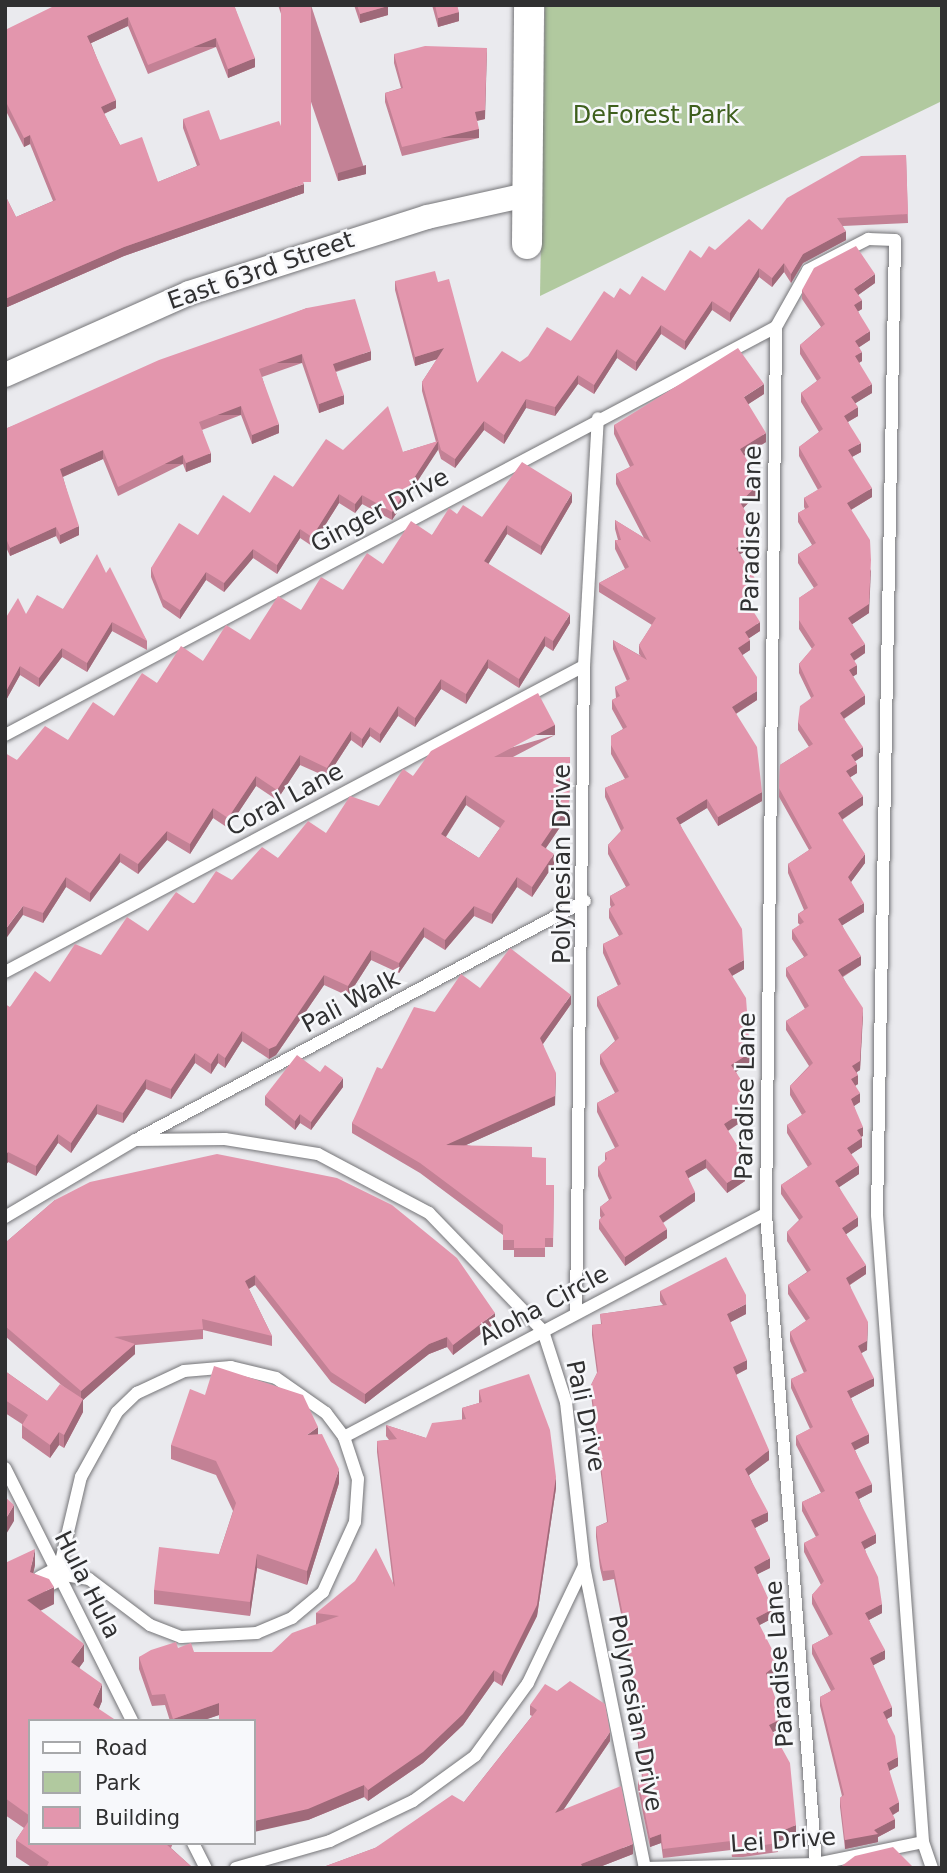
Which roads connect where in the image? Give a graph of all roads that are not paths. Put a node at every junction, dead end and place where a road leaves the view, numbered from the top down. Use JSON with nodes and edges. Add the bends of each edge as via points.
{"nodes":[{"id":1,"x":529,"y":5,"type":"edge"},
{"id":2,"x":526,"y":195,"type":"junction"},
{"id":3,"x":527,"y":244,"type":"dead end"},
{"id":4,"x":776,"y":327,"type":"junction"},
{"id":5,"x":5,"y":375,"type":"edge"},
{"id":6,"x":598,"y":418,"type":"junction"},
{"id":7,"x":584,"y":666,"type":"junction"},
{"id":8,"x":5,"y":735,"type":"edge"},
{"id":9,"x":585,"y":901,"type":"junction"},
{"id":10,"x":5,"y":972,"type":"edge"},
{"id":11,"x":135,"y":1140,"type":"junction"},
{"id":12,"x":766,"y":1214,"type":"junction"},
{"id":13,"x":5,"y":1217,"type":"edge"},
{"id":14,"x":576,"y":1311,"type":"junction"},
{"id":15,"x":543,"y":1331,"type":"junction"},
{"id":16,"x":344,"y":1437,"type":"junction"},
{"id":17,"x":5,"y":1468,"type":"edge"},
{"id":18,"x":584,"y":1566,"type":"junction"},
{"id":19,"x":50,"y":1578,"type":"junction"},
{"id":20,"x":131,"y":1719,"type":"edge"},
{"id":21,"x":923,"y":1842,"type":"junction"},
{"id":22,"x":195,"y":1845,"type":"edge"},
{"id":23,"x":816,"y":1864,"type":"junction"},
{"id":24,"x":206,"y":1868,"type":"edge"},
{"id":25,"x":236,"y":1868,"type":"edge"},
{"id":26,"x":644,"y":1868,"type":"edge"},
{"id":27,"x":932,"y":1868,"type":"edge"}],
"edges":[{"from":1,"to":2,"type":"street"},
{"from":2,"to":3,"type":"street"},
{"from":2,"to":5,"type":"street","name":"East 63rd Street","via":[[426,217],[201,289]]},
{"from":4,"to":6,"type":"lane","name":"Ginger Drive"},
{"from":4,"to":12,"type":"lane","name":"Paradise Lane"},
{"from":4,"to":21,"type":"lane","via":[[807,270],[868,239],[895,240],[877,1215]]},
{"from":6,"to":7,"type":"lane","name":"Polynesian Drive"},
{"from":6,"to":8,"type":"lane","name":"Ginger Drive"},
{"from":7,"to":9,"type":"lane","name":"Polynesian Drive"},
{"from":7,"to":10,"type":"lane","name":"Coral Lane"},
{"from":9,"to":11,"type":"lane","name":"Pali Walk"},
{"from":9,"to":14,"type":"lane","name":"Polynesian Drive"},
{"from":11,"to":13,"type":"lane"},
{"from":11,"to":15,"type":"lane","name":"Pali Drive","via":[[225,1139],[317,1154],[378,1181],[429,1213]]},
{"from":12,"to":14,"type":"lane","name":"Aloha Circle"},
{"from":12,"to":23,"type":"lane","name":"Paradise Lane"},
{"from":14,"to":15,"type":"lane","name":"Aloha Circle"},
{"from":15,"to":16,"type":"lane","name":"Aloha Circle"},
{"from":15,"to":18,"type":"lane","name":"Pali Drive","via":[[566,1402]]},
{"from":16,"to":19,"type":"lane","via":[[326,1413],[276,1378],[231,1367],[184,1371],[137,1393],[117,1412],[80,1477]]},
{"from":16,"to":19,"type":"lane","via":[[358,1479],[355,1522],[323,1592],[292,1618],[257,1633],[181,1637],[150,1625],[89,1579]]},
{"from":17,"to":19,"type":"lane","name":"Hula Hula"},
{"from":18,"to":25,"type":"lane","via":[[528,1683],[475,1756],[413,1801],[330,1841]]},
{"from":18,"to":26,"type":"lane","name":"Polynesian Drive"},
{"from":19,"to":20,"type":"lane","name":"Hula Hula"},
{"from":21,"to":23,"type":"lane","name":"Lei Drive"},
{"from":21,"to":27,"type":"lane"},
{"from":22,"to":24,"type":"lane"},
{"from":23,"to":26,"type":"lane","name":"Lei Drive"}]}
